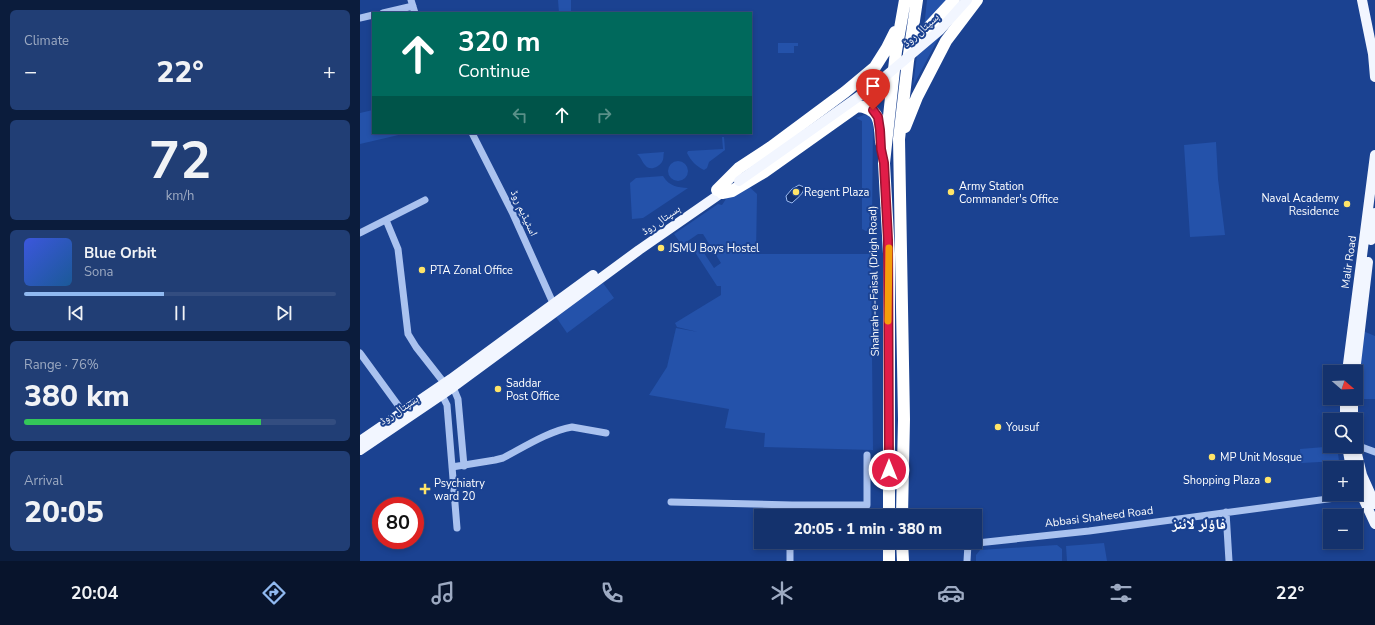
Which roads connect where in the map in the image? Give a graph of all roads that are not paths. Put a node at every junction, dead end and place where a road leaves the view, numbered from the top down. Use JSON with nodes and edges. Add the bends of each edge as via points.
{"nodes":[{"id":1,"x":905,"y":0,"type":"edge"},
{"id":2,"x":917,"y":0,"type":"edge"},
{"id":3,"x":954,"y":0,"type":"edge"},
{"id":4,"x":962,"y":0,"type":"edge"},
{"id":5,"x":968,"y":0,"type":"edge"},
{"id":6,"x":977,"y":0,"type":"edge"},
{"id":7,"x":1362,"y":0,"type":"edge"},
{"id":8,"x":1366,"y":0,"type":"edge"},
{"id":9,"x":413,"y":6,"type":"edge"},
{"id":10,"x":387,"y":12,"type":"edge"},
{"id":11,"x":372,"y":15,"type":"edge"},
{"id":12,"x":360,"y":18,"type":"edge"},
{"id":13,"x":902,"y":19,"type":"junction"},
{"id":14,"x":927,"y":29,"type":"junction"},
{"id":15,"x":949,"y":36,"type":"junction"},
{"id":16,"x":911,"y":43,"type":"junction"},
{"id":17,"x":1375,"y":43,"type":"edge"},
{"id":18,"x":1375,"y":77,"type":"edge"},
{"id":19,"x":472,"y":134,"type":"edge"},
{"id":20,"x":900,"y":140,"type":"junction"},
{"id":21,"x":1375,"y":155,"type":"edge"},
{"id":22,"x":884,"y":163,"type":"junction"},
{"id":23,"x":737,"y":179,"type":"junction"},
{"id":24,"x":719,"y":191,"type":"junction"},
{"id":25,"x":425,"y":200,"type":"dead end"},
{"id":26,"x":1375,"y":213,"type":"edge"},
{"id":27,"x":386,"y":220,"type":"junction"},
{"id":28,"x":360,"y":233,"type":"edge"},
{"id":29,"x":553,"y":303,"type":"junction"},
{"id":30,"x":360,"y":353,"type":"edge"},
{"id":31,"x":1348,"y":365,"type":"edge"},
{"id":32,"x":1356,"y":365,"type":"edge"},
{"id":33,"x":449,"y":385,"type":"junction"},
{"id":34,"x":442,"y":395,"type":"junction"},
{"id":35,"x":404,"y":412,"type":"junction"},
{"id":36,"x":606,"y":434,"type":"dead end"},
{"id":37,"x":360,"y":441,"type":"edge"},
{"id":38,"x":1363,"y":448,"type":"edge"},
{"id":39,"x":360,"y":450,"type":"edge"},
{"id":40,"x":1375,"y":452,"type":"edge"},
{"id":41,"x":1358,"y":453,"type":"edge"},
{"id":42,"x":867,"y":455,"type":"dead end"},
{"id":43,"x":464,"y":466,"type":"junction"},
{"id":44,"x":452,"y":467,"type":"junction"},
{"id":45,"x":1363,"y":491,"type":"edge"},
{"id":46,"x":1366,"y":494,"type":"junction"},
{"id":47,"x":671,"y":502,"type":"dead end"},
{"id":48,"x":1375,"y":504,"type":"edge"},
{"id":49,"x":792,"y":505,"type":"junction"},
{"id":50,"x":792,"y":509,"type":"edge"},
{"id":51,"x":889,"y":509,"type":"edge"},
{"id":52,"x":902,"y":509,"type":"edge"},
{"id":53,"x":1226,"y":512,"type":"junction"},
{"id":54,"x":1375,"y":524,"type":"edge"},
{"id":55,"x":457,"y":528,"type":"dead end"},
{"id":56,"x":982,"y":542,"type":"edge"},
{"id":57,"x":790,"y":549,"type":"edge"},
{"id":58,"x":889,"y":549,"type":"edge"},
{"id":59,"x":902,"y":549,"type":"edge"},
{"id":60,"x":968,"y":549,"type":"edge"},
{"id":61,"x":790,"y":561,"type":"edge"},
{"id":62,"x":889,"y":561,"type":"edge"},
{"id":63,"x":902,"y":561,"type":"edge"},
{"id":64,"x":967,"y":561,"type":"edge"},
{"id":65,"x":1229,"y":561,"type":"edge"}],
"edges":[{"from":1,"to":13,"type":"highway","name":"Shahrah-e-Faisal (Drigh Road)"},
{"from":2,"to":16,"type":"highway"},
{"from":3,"to":14,"type":"highway"},
{"from":4,"to":23,"type":"main road","name":"ہسپتال روڈ","via":[[888,69]]},
{"from":5,"to":23,"type":"main road","name":"ہسپتال روڈ","bridge":true,"via":[[940,30],[875,84]]},
{"from":6,"to":15,"type":"highway"},
{"from":7,"to":18,"type":"main road"},
{"from":8,"to":17,"type":"main road"},
{"from":9,"to":10,"type":"street"},
{"from":11,"to":12,"type":"street"},
{"from":13,"to":22,"type":"highway","name":"Shahrah-e-Faisal (Drigh Road)"},
{"from":13,"to":24,"type":"highway","via":[[875,67],[845,92],[739,168]]},
{"from":14,"to":15,"type":"highway"},
{"from":14,"to":16,"type":"highway"},
{"from":15,"to":20,"type":"highway","via":[[917,97]]},
{"from":16,"to":20,"type":"highway"},
{"from":19,"to":29,"type":"street","name":"اسٹیڈیم روڈ"},
{"from":20,"to":52,"type":"highway","via":[[904,419]]},
{"from":21,"to":31,"type":"main road","name":"Malir Road"},
{"from":22,"to":24,"type":"highway","via":[[878,117],[873,110],[857,106],[764,172],[732,191]]},
{"from":22,"to":51,"type":"highway","name":"Shahrah-e-Faisal (Drigh Road)","via":[[889,254]]},
{"from":23,"to":24,"type":"main road","name":"ہسپتال روڈ"},
{"from":24,"to":29,"type":"main road","name":"ہسپتال روڈ","via":[[635,244]]},
{"from":24,"to":33,"type":"main road","name":"ہسپتال روڈ"},
{"from":25,"to":27,"type":"street"},
{"from":26,"to":32,"type":"main road","name":"Malir Road"},
{"from":27,"to":28,"type":"street"},
{"from":27,"to":33,"type":"street","via":[[398,249],[408,334]]},
{"from":29,"to":33,"type":"main road","name":"ہسپتال روڈ"},
{"from":30,"to":35,"type":"street"},
{"from":33,"to":34,"type":"main road","name":"ہسپتال روڈ"},
{"from":33,"to":35,"type":"main road","name":"ہسپتال روڈ"},
{"from":33,"to":43,"type":"street","via":[[458,400]]},
{"from":34,"to":39,"type":"main road","name":"ہسپتال روڈ"},
{"from":34,"to":44,"type":"street","via":[[447,405]]},
{"from":35,"to":37,"type":"main road","name":"ہسپتال روڈ"},
{"from":36,"to":43,"type":"street","via":[[568,428],[556,431],[503,458]]},
{"from":38,"to":40,"type":"street"},
{"from":41,"to":46,"type":"main road"},
{"from":42,"to":49,"type":"street","via":[[867,505]]},
{"from":43,"to":44,"type":"street"},
{"from":44,"to":55,"type":"street"},
{"from":45,"to":46,"type":"main road"},
{"from":46,"to":48,"type":"main road"},
{"from":46,"to":53,"type":"street","name":"Abbasi Shaheed Road"},
{"from":46,"to":54,"type":"main road"},
{"from":47,"to":49,"type":"street"},
{"from":49,"to":50,"type":"street"},
{"from":53,"to":56,"type":"street","name":"Abbasi Shaheed Road"},
{"from":53,"to":65,"type":"street"},
{"from":57,"to":61,"type":"street"},
{"from":58,"to":62,"type":"highway"},
{"from":59,"to":63,"type":"highway"},
{"from":60,"to":64,"type":"street"}]}
